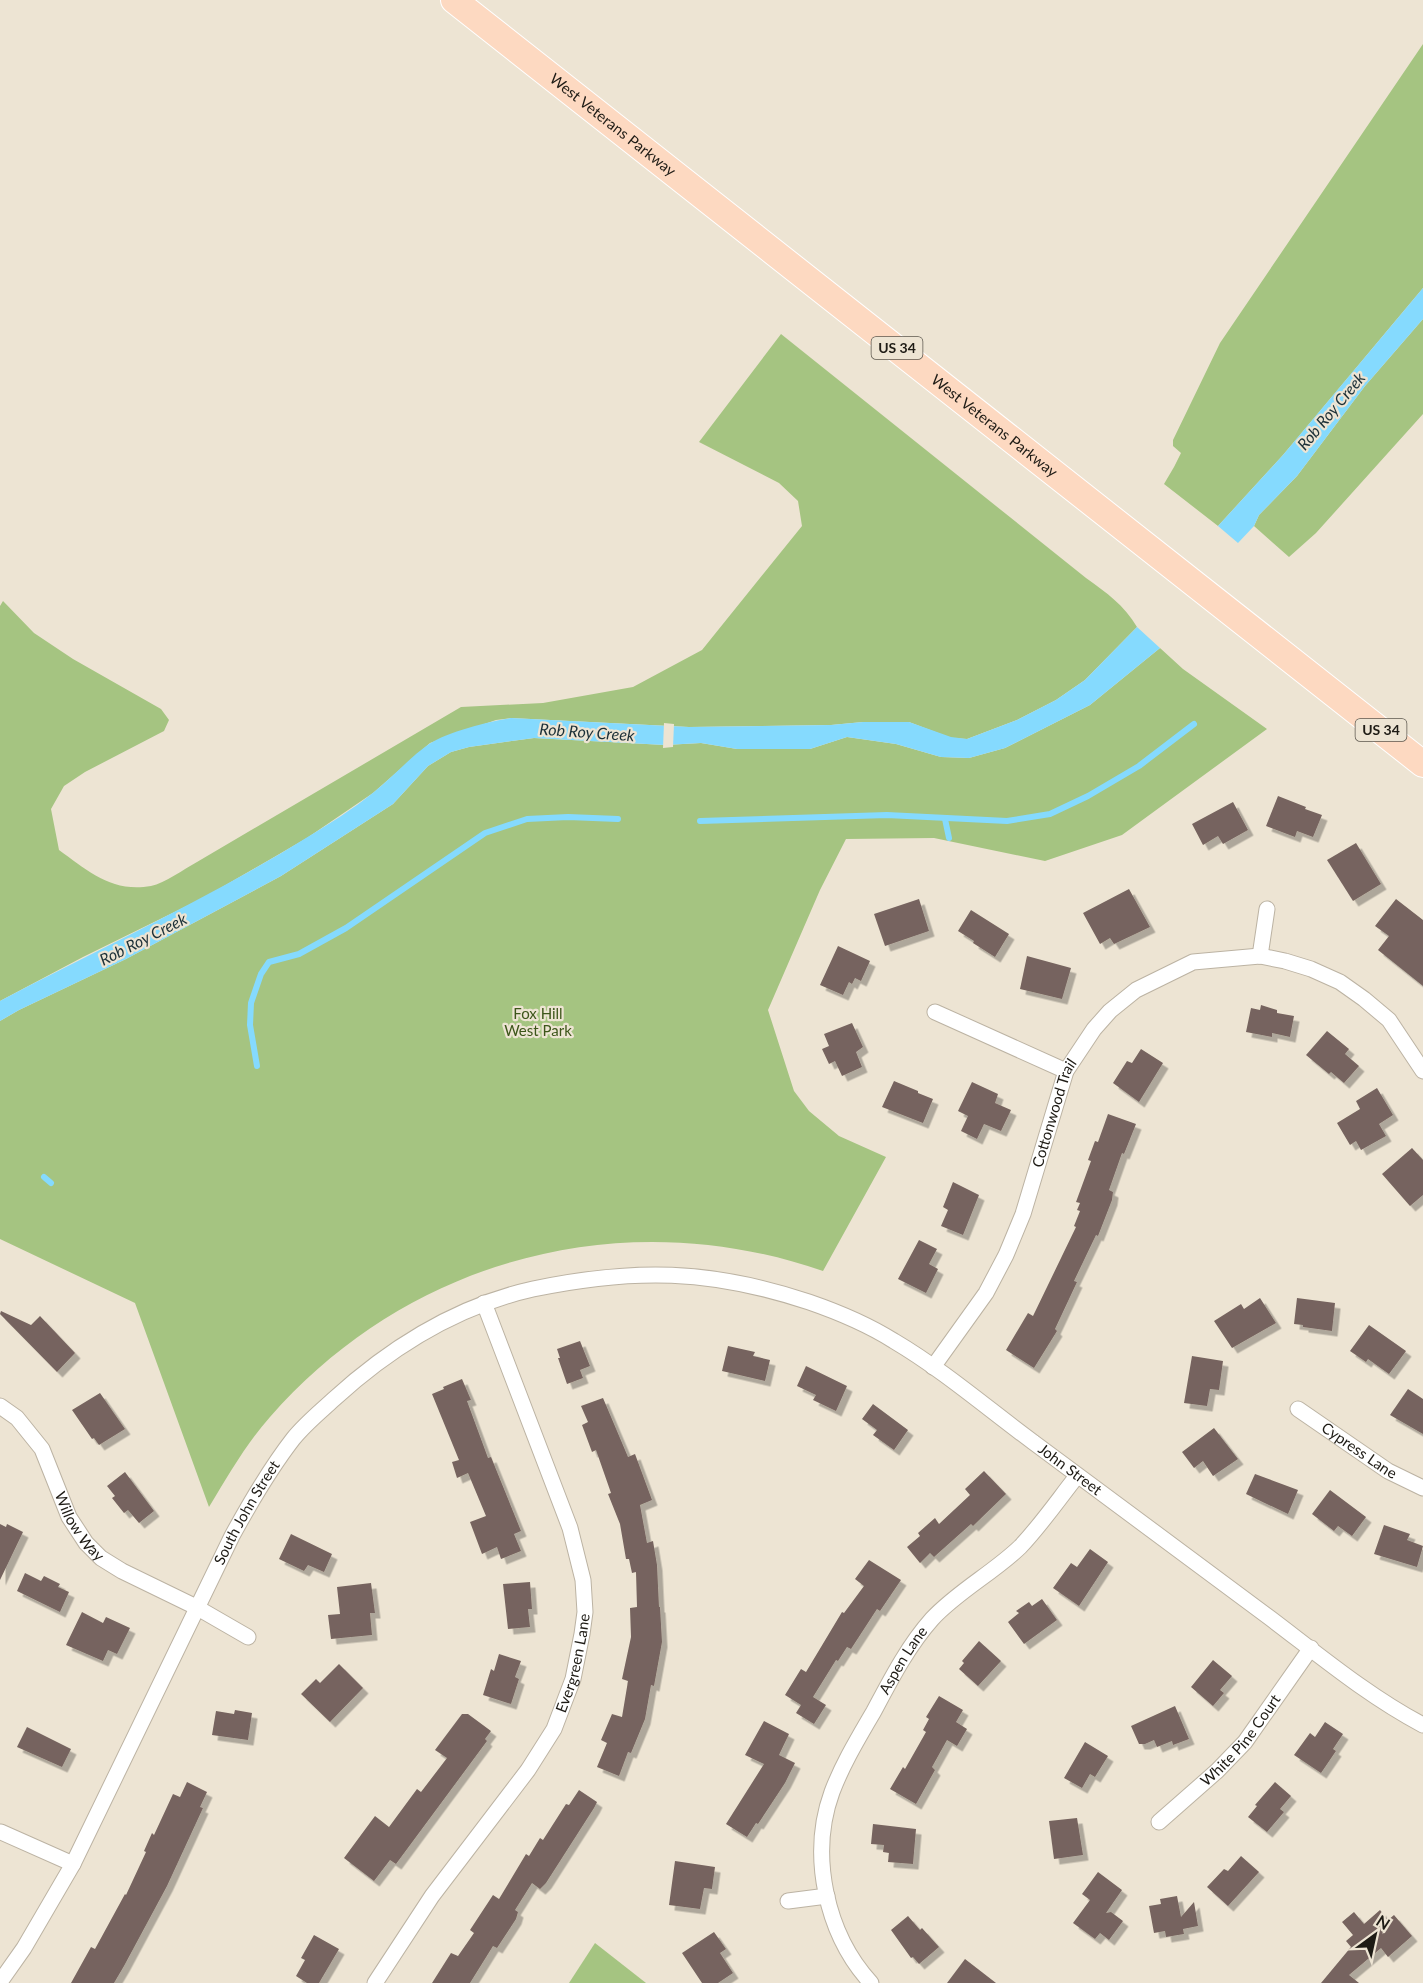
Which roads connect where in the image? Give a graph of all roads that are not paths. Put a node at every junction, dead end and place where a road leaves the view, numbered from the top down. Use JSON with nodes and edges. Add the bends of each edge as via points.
{"nodes":[{"id":1,"x":454,"y":0,"type":"edge"},
{"id":2,"x":1423,"y":764,"type":"edge"},
{"id":3,"x":1267,"y":909,"type":"dead end"},
{"id":4,"x":1260,"y":956,"type":"junction"},
{"id":5,"x":935,"y":1012,"type":"dead end"},
{"id":6,"x":1066,"y":1071,"type":"junction"},
{"id":7,"x":1423,"y":1071,"type":"edge"},
{"id":8,"x":687,"y":1275,"type":"joint"},
{"id":9,"x":484,"y":1303,"type":"junction"},
{"id":10,"x":933,"y":1367,"type":"junction"},
{"id":11,"x":0,"y":1406,"type":"edge"},
{"id":12,"x":1298,"y":1408,"type":"dead end"},
{"id":13,"x":1077,"y":1476,"type":"junction"},
{"id":14,"x":1423,"y":1488,"type":"edge"},
{"id":15,"x":196,"y":1607,"type":"junction"},
{"id":16,"x":248,"y":1637,"type":"dead end"},
{"id":17,"x":1311,"y":1648,"type":"junction"},
{"id":18,"x":1423,"y":1725,"type":"edge"},
{"id":19,"x":1159,"y":1822,"type":"dead end"},
{"id":20,"x":1,"y":1832,"type":"edge"},
{"id":21,"x":73,"y":1864,"type":"junction"},
{"id":22,"x":827,"y":1896,"type":"junction"},
{"id":23,"x":788,"y":1901,"type":"dead end"},
{"id":24,"x":0,"y":1982,"type":"edge"},
{"id":25,"x":375,"y":1983,"type":"edge"},
{"id":26,"x":871,"y":1983,"type":"edge"}],
"edges":[{"from":1,"to":2,"type":"main road","name":"West Veterans Parkway","number":"US 34"},
{"from":3,"to":4,"type":"street"},
{"from":4,"to":6,"type":"street","name":"Cottonwood Trail","via":[[1193,962],[1136,990],[1094,1029]]},
{"from":4,"to":7,"type":"street","name":"Cottonwood Trail","via":[[1311,969],[1357,993],[1389,1020]]},
{"from":5,"to":6,"type":"street"},
{"from":6,"to":10,"type":"street","name":"Cottonwood Trail","via":[[1023,1214],[1006,1255],[986,1293]]},
{"from":8,"to":9,"type":"street","name":"South John Street","via":[[595,1277]]},
{"from":8,"to":10,"type":"street","name":"John Street","via":[[738,1282],[840,1313]]},
{"from":9,"to":15,"type":"street","name":"South John Street","via":[[397,1348],[309,1422],[252,1499]]},
{"from":9,"to":25,"type":"street","name":"Evergreen Lane","via":[[570,1528],[583,1580],[582,1634],[573,1679],[554,1729],[538,1756],[432,1896]]},
{"from":10,"to":13,"type":"street","name":"John Street"},
{"from":11,"to":15,"type":"street","name":"Willow Way","via":[[17,1418],[42,1449],[69,1517],[86,1544],[122,1571]]},
{"from":12,"to":14,"type":"street","name":"Cypress Lane","via":[[1388,1471]]},
{"from":13,"to":17,"type":"street","name":"John Street"},
{"from":13,"to":22,"type":"street","name":"Aspen Lane","via":[[1018,1548],[932,1619],[898,1667],[832,1792],[823,1849]]},
{"from":15,"to":16,"type":"street"},
{"from":15,"to":21,"type":"street","name":"South John Street"},
{"from":17,"to":18,"type":"street","name":"John Street"},
{"from":17,"to":19,"type":"street","name":"White Pine Court","via":[[1245,1742]]},
{"from":20,"to":21,"type":"street"},
{"from":21,"to":24,"type":"street","name":"South John Street"},
{"from":22,"to":23,"type":"street"},
{"from":22,"to":26,"type":"street","name":"Aspen Lane","via":[[847,1951]]}]}
